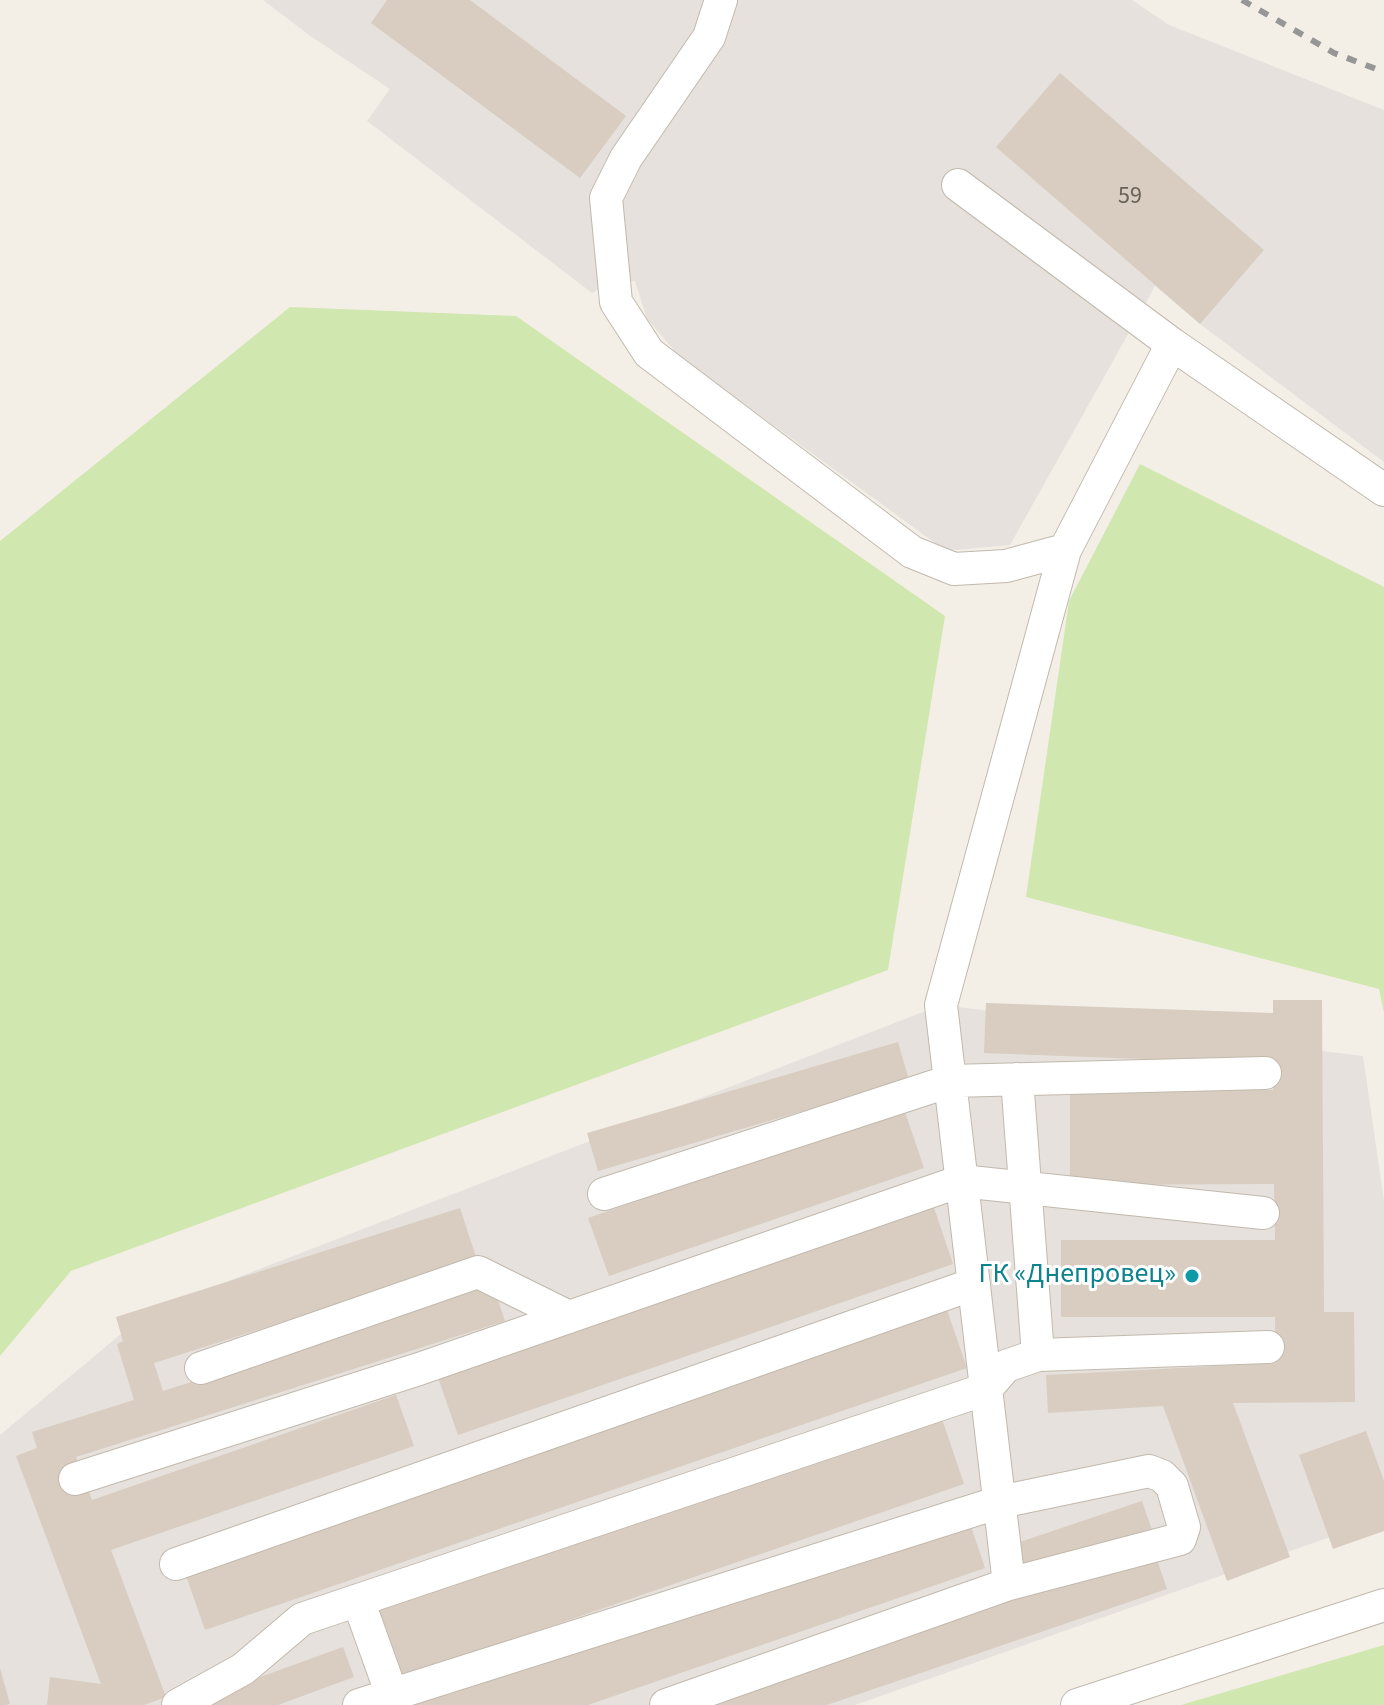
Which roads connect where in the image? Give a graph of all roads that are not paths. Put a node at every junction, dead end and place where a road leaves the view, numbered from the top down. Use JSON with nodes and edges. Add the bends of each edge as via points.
{"nodes":[{"id":1,"x":721,"y":0,"type":"edge"},
{"id":2,"x":958,"y":185,"type":"dead end"},
{"id":3,"x":1172,"y":344,"type":"junction"},
{"id":4,"x":1384,"y":490,"type":"edge"},
{"id":5,"x":1065,"y":550,"type":"junction"},
{"id":6,"x":1265,"y":1073,"type":"dead end"},
{"id":7,"x":1017,"y":1079,"type":"junction"},
{"id":8,"x":950,"y":1081,"type":"junction"},
{"id":9,"x":961,"y":1181,"type":"junction"},
{"id":10,"x":1026,"y":1188,"type":"junction"},
{"id":11,"x":604,"y":1194,"type":"dead end"},
{"id":12,"x":1263,"y":1213,"type":"dead end"},
{"id":13,"x":974,"y":1284,"type":"junction"},
{"id":14,"x":569,"y":1317,"type":"junction"},
{"id":15,"x":1268,"y":1347,"type":"dead end"},
{"id":16,"x":1038,"y":1355,"type":"junction"},
{"id":17,"x":201,"y":1368,"type":"dead end"},
{"id":18,"x":986,"y":1389,"type":"junction"},
{"id":19,"x":75,"y":1479,"type":"dead end"},
{"id":20,"x":1000,"y":1502,"type":"junction"},
{"id":21,"x":176,"y":1564,"type":"dead end"},
{"id":22,"x":1009,"y":1584,"type":"junction"},
{"id":23,"x":358,"y":1600,"type":"junction"},
{"id":24,"x":1384,"y":1605,"type":"edge"},
{"id":25,"x":392,"y":1695,"type":"junction"},
{"id":26,"x":178,"y":1705,"type":"edge"},
{"id":27,"x":359,"y":1705,"type":"edge"},
{"id":28,"x":666,"y":1705,"type":"edge"},
{"id":29,"x":1077,"y":1705,"type":"edge"}],
"edges":[{"from":1,"to":5,"type":"street","via":[[709,37],[626,158],[606,198],[616,302],[649,353],[912,552],[954,569],[1006,566]]},
{"from":2,"to":3,"type":"street"},
{"from":3,"to":4,"type":"street"},
{"from":3,"to":5,"type":"street"},
{"from":5,"to":8,"type":"street","via":[[941,1005]]},
{"from":6,"to":7,"type":"street"},
{"from":7,"to":8,"type":"street"},
{"from":7,"to":10,"type":"street"},
{"from":8,"to":9,"type":"street"},
{"from":8,"to":11,"type":"street"},
{"from":9,"to":10,"type":"street"},
{"from":9,"to":13,"type":"street"},
{"from":9,"to":14,"type":"street"},
{"from":10,"to":12,"type":"street"},
{"from":10,"to":16,"type":"street"},
{"from":13,"to":18,"type":"street"},
{"from":13,"to":21,"type":"street"},
{"from":14,"to":17,"type":"street","via":[[478,1272]]},
{"from":14,"to":19,"type":"street"},
{"from":15,"to":16,"type":"street"},
{"from":16,"to":18,"type":"street","via":[[1006,1366]]},
{"from":18,"to":20,"type":"street"},
{"from":18,"to":23,"type":"street"},
{"from":20,"to":22,"type":"street"},
{"from":20,"to":22,"type":"street","via":[[1149,1471],[1172,1486],[1184,1527],[1180,1539],[1164,1545]]},
{"from":20,"to":25,"type":"street"},
{"from":22,"to":28,"type":"street"},
{"from":23,"to":25,"type":"street"},
{"from":23,"to":26,"type":"street","via":[[302,1619],[243,1669]]},
{"from":24,"to":29,"type":"street"},
{"from":25,"to":27,"type":"street"}]}
